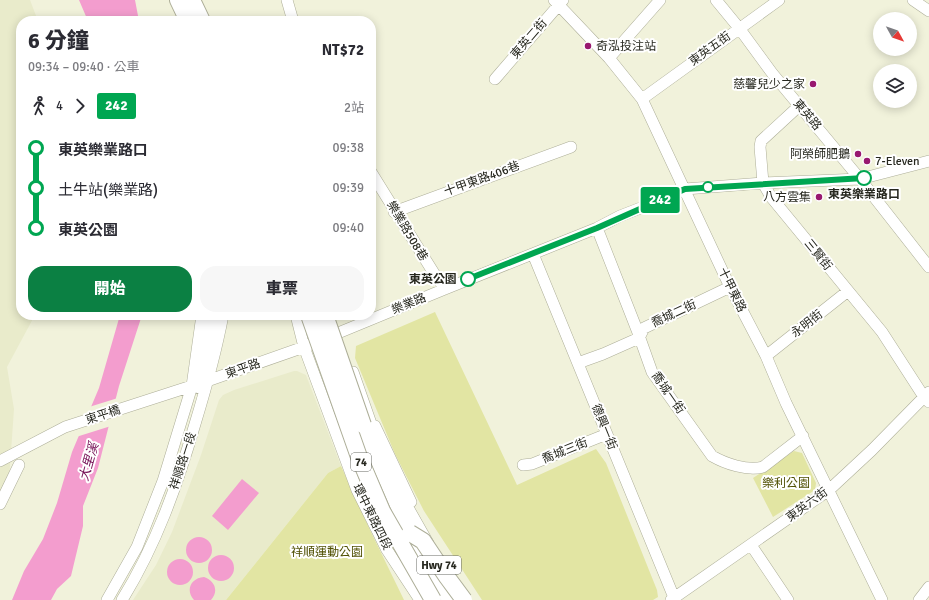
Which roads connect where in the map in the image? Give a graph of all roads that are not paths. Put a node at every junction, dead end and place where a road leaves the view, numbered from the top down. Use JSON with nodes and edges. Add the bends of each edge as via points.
{"nodes":[{"id":1,"x":169,"y":0,"type":"edge"},
{"id":2,"x":178,"y":0,"type":"edge"},
{"id":3,"x":192,"y":0,"type":"edge"},
{"id":4,"x":201,"y":0,"type":"edge"},
{"id":5,"x":287,"y":0,"type":"edge"},
{"id":6,"x":660,"y":0,"type":"edge"},
{"id":7,"x":716,"y":0,"type":"edge"},
{"id":8,"x":779,"y":0,"type":"edge"},
{"id":9,"x":913,"y":0,"type":"edge"},
{"id":10,"x":559,"y":2,"type":"edge"},
{"id":11,"x":929,"y":11,"type":"edge"},
{"id":12,"x":175,"y":16,"type":"edge"},
{"id":13,"x":186,"y":16,"type":"edge"},
{"id":14,"x":200,"y":16,"type":"edge"},
{"id":15,"x":208,"y":16,"type":"edge"},
{"id":16,"x":292,"y":16,"type":"edge"},
{"id":17,"x":739,"y":28,"type":"junction"},
{"id":18,"x":609,"y":58,"type":"junction"},
{"id":19,"x":495,"y":79,"type":"dead end"},
{"id":20,"x":642,"y":99,"type":"junction"},
{"id":21,"x":799,"y":106,"type":"junction"},
{"id":22,"x":571,"y":147,"type":"dead end"},
{"id":23,"x":929,"y":161,"type":"edge"},
{"id":24,"x":860,"y":179,"type":"junction"},
{"id":25,"x":376,"y":180,"type":"edge"},
{"id":26,"x":763,"y":183,"type":"junction"},
{"id":27,"x":685,"y":189,"type":"junction"},
{"id":28,"x":394,"y":212,"type":"junction"},
{"id":29,"x":597,"y":228,"type":"junction"},
{"id":30,"x":533,"y":254,"type":"junction"},
{"id":31,"x":929,"y":267,"type":"edge"},
{"id":32,"x":730,"y":287,"type":"junction"},
{"id":33,"x":445,"y":288,"type":"junction"},
{"id":34,"x":848,"y":291,"type":"junction"},
{"id":35,"x":376,"y":317,"type":"edge"},
{"id":36,"x":202,"y":320,"type":"edge"},
{"id":37,"x":212,"y":320,"type":"edge"},
{"id":38,"x":221,"y":320,"type":"edge"},
{"id":39,"x":297,"y":320,"type":"edge"},
{"id":40,"x":311,"y":320,"type":"edge"},
{"id":41,"x":327,"y":320,"type":"edge"},
{"id":42,"x":335,"y":320,"type":"edge"},
{"id":43,"x":368,"y":320,"type":"edge"},
{"id":44,"x":339,"y":332,"type":"junction"},
{"id":45,"x":639,"y":338,"type":"junction"},
{"id":46,"x":304,"y":347,"type":"junction"},
{"id":47,"x":766,"y":356,"type":"junction"},
{"id":48,"x":578,"y":363,"type":"junction"},
{"id":49,"x":195,"y":386,"type":"junction"},
{"id":50,"x":927,"y":397,"type":"edge"},
{"id":51,"x":364,"y":402,"type":"junction"},
{"id":52,"x":607,"y":434,"type":"junction"},
{"id":53,"x":803,"y":436,"type":"junction"},
{"id":54,"x":0,"y":460,"type":"edge"},
{"id":55,"x":19,"y":465,"type":"dead end"},
{"id":56,"x":523,"y":465,"type":"dead end"},
{"id":57,"x":828,"y":490,"type":"junction"},
{"id":58,"x":0,"y":504,"type":"edge"},
{"id":59,"x":410,"y":533,"type":"junction"},
{"id":60,"x":751,"y":545,"type":"junction"},
{"id":61,"x":929,"y":587,"type":"edge"},
{"id":62,"x":673,"y":599,"type":"edge"},
{"id":63,"x":106,"y":600,"type":"edge"},
{"id":64,"x":122,"y":600,"type":"edge"},
{"id":65,"x":420,"y":600,"type":"edge"},
{"id":66,"x":433,"y":600,"type":"edge"},
{"id":67,"x":451,"y":600,"type":"edge"},
{"id":68,"x":460,"y":600,"type":"edge"},
{"id":69,"x":464,"y":600,"type":"edge"},
{"id":70,"x":471,"y":600,"type":"edge"},
{"id":71,"x":788,"y":600,"type":"edge"},
{"id":72,"x":882,"y":600,"type":"edge"},
{"id":73,"x":919,"y":600,"type":"edge"}],
"edges":[{"from":1,"to":12,"type":"highway"},
{"from":2,"to":13,"type":"highway"},
{"from":3,"to":14,"type":"highway"},
{"from":4,"to":15,"type":"street"},
{"from":5,"to":16,"type":"street"},
{"from":6,"to":18,"type":"street"},
{"from":7,"to":17,"type":"street","name":"東英路"},
{"from":8,"to":17,"type":"street","name":"東英五街"},
{"from":9,"to":11,"type":"street"},
{"from":10,"to":18,"type":"street","name":"十甲東路"},
{"from":10,"to":19,"type":"street","name":"東英二街"},
{"from":17,"to":20,"type":"street","name":"東英五街"},
{"from":17,"to":21,"type":"street","name":"東英路"},
{"from":18,"to":20,"type":"street","name":"十甲東路"},
{"from":20,"to":27,"type":"street","name":"十甲東路"},
{"from":21,"to":24,"type":"street","name":"東英路"},
{"from":21,"to":26,"type":"street","name":"三賢街","via":[[761,141]]},
{"from":22,"to":28,"type":"street","name":"十甲東路406巷"},
{"from":23,"to":24,"type":"street","name":"樂業路"},
{"from":24,"to":26,"type":"street","name":"樂業路"},
{"from":24,"to":31,"type":"street","name":"東英路"},
{"from":25,"to":28,"type":"street","name":"樂業路508巷"},
{"from":26,"to":27,"type":"street","name":"樂業路"},
{"from":26,"to":34,"type":"street","name":"三賢街","via":[[771,197]]},
{"from":27,"to":29,"type":"street","name":"樂業路"},
{"from":27,"to":32,"type":"street","name":"十甲東路"},
{"from":28,"to":33,"type":"street","name":"樂業路508巷"},
{"from":29,"to":30,"type":"street","name":"樂業路"},
{"from":29,"to":45,"type":"street","name":"喬城一街"},
{"from":30,"to":33,"type":"street","name":"樂業路"},
{"from":30,"to":48,"type":"street","name":"德興一街"},
{"from":32,"to":45,"type":"street","name":"喬城二街","via":[[644,328]]},
{"from":32,"to":47,"type":"street","name":"十甲東路"},
{"from":33,"to":35,"type":"street","name":"樂業路"},
{"from":34,"to":47,"type":"street","name":"永明街"},
{"from":34,"to":50,"type":"street","name":"三賢街","via":[[882,332]]},
{"from":36,"to":49,"type":"street","name":"祥順路一段"},
{"from":37,"to":49,"type":"highway"},
{"from":38,"to":49,"type":"street","name":"祥順路一段"},
{"from":39,"to":46,"type":"street","name":"環中東路四段"},
{"from":40,"to":66,"type":"highway","number":"74","bridge":true,"via":[[359,457],[382,511]]},
{"from":41,"to":59,"type":"highway","number":"74","bridge":true,"via":[[363,425]]},
{"from":42,"to":44,"type":"street"},
{"from":43,"to":44,"type":"street","name":"樂業路"},
{"from":44,"to":46,"type":"street","name":"樂業路"},
{"from":44,"to":51,"type":"street"},
{"from":45,"to":48,"type":"street","name":"喬城二街"},
{"from":45,"to":53,"type":"street","name":"喬城一街","via":[[652,372],[712,456],[743,468],[763,467]]},
{"from":46,"to":49,"type":"street","name":"東平路"},
{"from":46,"to":65,"type":"street","name":"環中東路四段","via":[[358,490],[387,550]]},
{"from":47,"to":53,"type":"street","name":"十甲東路"},
{"from":48,"to":52,"type":"street","name":"德興一街"},
{"from":49,"to":54,"type":"street","name":"東平橋","via":[[65,427]]},
{"from":49,"to":63,"type":"street","name":"祥順路一段","via":[[163,481],[137,547]]},
{"from":49,"to":64,"type":"street","name":"祥順路一段","via":[[187,450],[172,494],[139,572]]},
{"from":50,"to":57,"type":"street","name":"東英六街"},
{"from":51,"to":68,"type":"street","via":[[380,450],[404,502]]},
{"from":51,"to":70,"type":"street","via":[[426,530]]},
{"from":52,"to":56,"type":"street","name":"喬城三街","via":[[532,464]]},
{"from":52,"to":62,"type":"street","name":"德興一街"},
{"from":53,"to":57,"type":"street","name":"十甲東路"},
{"from":55,"to":58,"type":"street"},
{"from":57,"to":60,"type":"street","name":"東英六街"},
{"from":57,"to":72,"type":"street","name":"十甲東路"},
{"from":59,"to":67,"type":"highway","number":"74"},
{"from":59,"to":69,"type":"highway","number":"Hwy 74","bridge":true,"via":[[423,541]]},
{"from":60,"to":62,"type":"street","name":"東英六街"},
{"from":60,"to":71,"type":"street"},
{"from":61,"to":73,"type":"street"}]}
